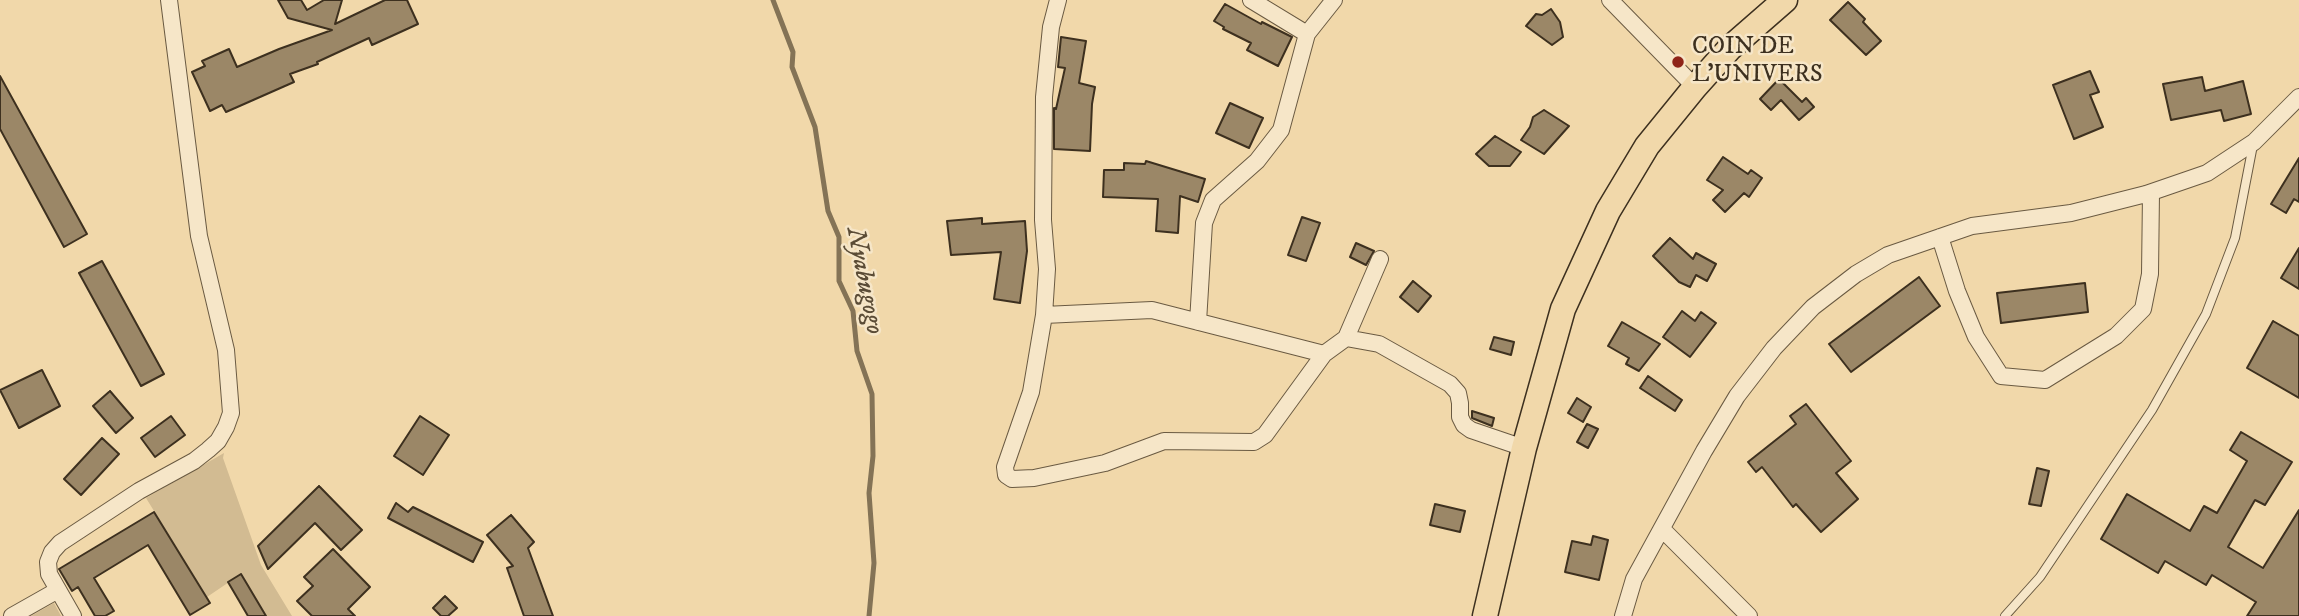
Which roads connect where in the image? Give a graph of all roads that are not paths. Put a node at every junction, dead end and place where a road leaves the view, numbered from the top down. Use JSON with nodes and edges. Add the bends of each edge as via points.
{"nodes":[{"id":1,"x":169,"y":0,"type":"edge"},
{"id":2,"x":1058,"y":0,"type":"edge"},
{"id":3,"x":1251,"y":0,"type":"edge"},
{"id":4,"x":1334,"y":0,"type":"edge"},
{"id":5,"x":1610,"y":0,"type":"edge"},
{"id":6,"x":1785,"y":0,"type":"edge"},
{"id":7,"x":1307,"y":34,"type":"junction"},
{"id":8,"x":1695,"y":87,"type":"junction"},
{"id":9,"x":2299,"y":97,"type":"edge"},
{"id":10,"x":2254,"y":142,"type":"junction"},
{"id":11,"x":2151,"y":193,"type":"junction"},
{"id":12,"x":1940,"y":237,"type":"junction"},
{"id":13,"x":1380,"y":259,"type":"dead end"},
{"id":14,"x":1044,"y":315,"type":"junction"},
{"id":15,"x":1198,"y":322,"type":"junction"},
{"id":16,"x":1346,"y":338,"type":"junction"},
{"id":17,"x":1324,"y":354,"type":"junction"},
{"id":18,"x":1524,"y":448,"type":"junction"},
{"id":19,"x":1662,"y":529,"type":"junction"},
{"id":20,"x":58,"y":590,"type":"junction"},
{"id":21,"x":12,"y":616,"type":"edge"},
{"id":22,"x":74,"y":616,"type":"edge"},
{"id":23,"x":1485,"y":616,"type":"edge"},
{"id":24,"x":1623,"y":616,"type":"edge"},
{"id":25,"x":1749,"y":616,"type":"edge"},
{"id":26,"x":2005,"y":616,"type":"edge"}],
"edges":[{"from":1,"to":20,"type":"street","via":[[199,236],[226,350],[231,413],[218,441],[194,461],[60,543],[48,562]]},
{"from":2,"to":14,"type":"street","via":[[1044,97]]},
{"from":3,"to":7,"type":"street"},
{"from":4,"to":7,"type":"street"},
{"from":5,"to":8,"type":"street"},
{"from":6,"to":8,"type":"main road","via":[[1730,48]]},
{"from":7,"to":15,"type":"street","via":[[1281,130],[1257,161],[1213,200],[1204,223]]},
{"from":8,"to":18,"type":"main road","via":[[1647,146],[1608,211],[1563,309]]},
{"from":9,"to":10,"type":"street"},
{"from":10,"to":11,"type":"street","via":[[2207,173]]},
{"from":10,"to":26,"type":"lane","via":[[2235,238],[2206,314],[2152,410],[2040,578]]},
{"from":11,"to":12,"type":"street","via":[[2071,214],[1972,226]]},
{"from":11,"to":12,"type":"street","via":[[2150,274],[2143,309],[2116,336],[2045,380],[2001,376],[1976,337]]},
{"from":12,"to":19,"type":"street","via":[[1888,255],[1805,315],[1737,396]]},
{"from":13,"to":16,"type":"street"},
{"from":14,"to":15,"type":"street","via":[[1152,310]]},
{"from":14,"to":17,"type":"street","via":[[1031,392],[1005,467],[1012,479],[1105,463],[1164,442],[1254,442],[1265,435]]},
{"from":15,"to":17,"type":"street"},
{"from":16,"to":17,"type":"street"},
{"from":16,"to":18,"type":"street","via":[[1379,344],[1450,384],[1458,393],[1464,425]]},
{"from":18,"to":23,"type":"main road"},
{"from":19,"to":24,"type":"street","via":[[1634,579]]},
{"from":19,"to":25,"type":"street"},
{"from":20,"to":21,"type":"street"},
{"from":20,"to":22,"type":"street"}]}
